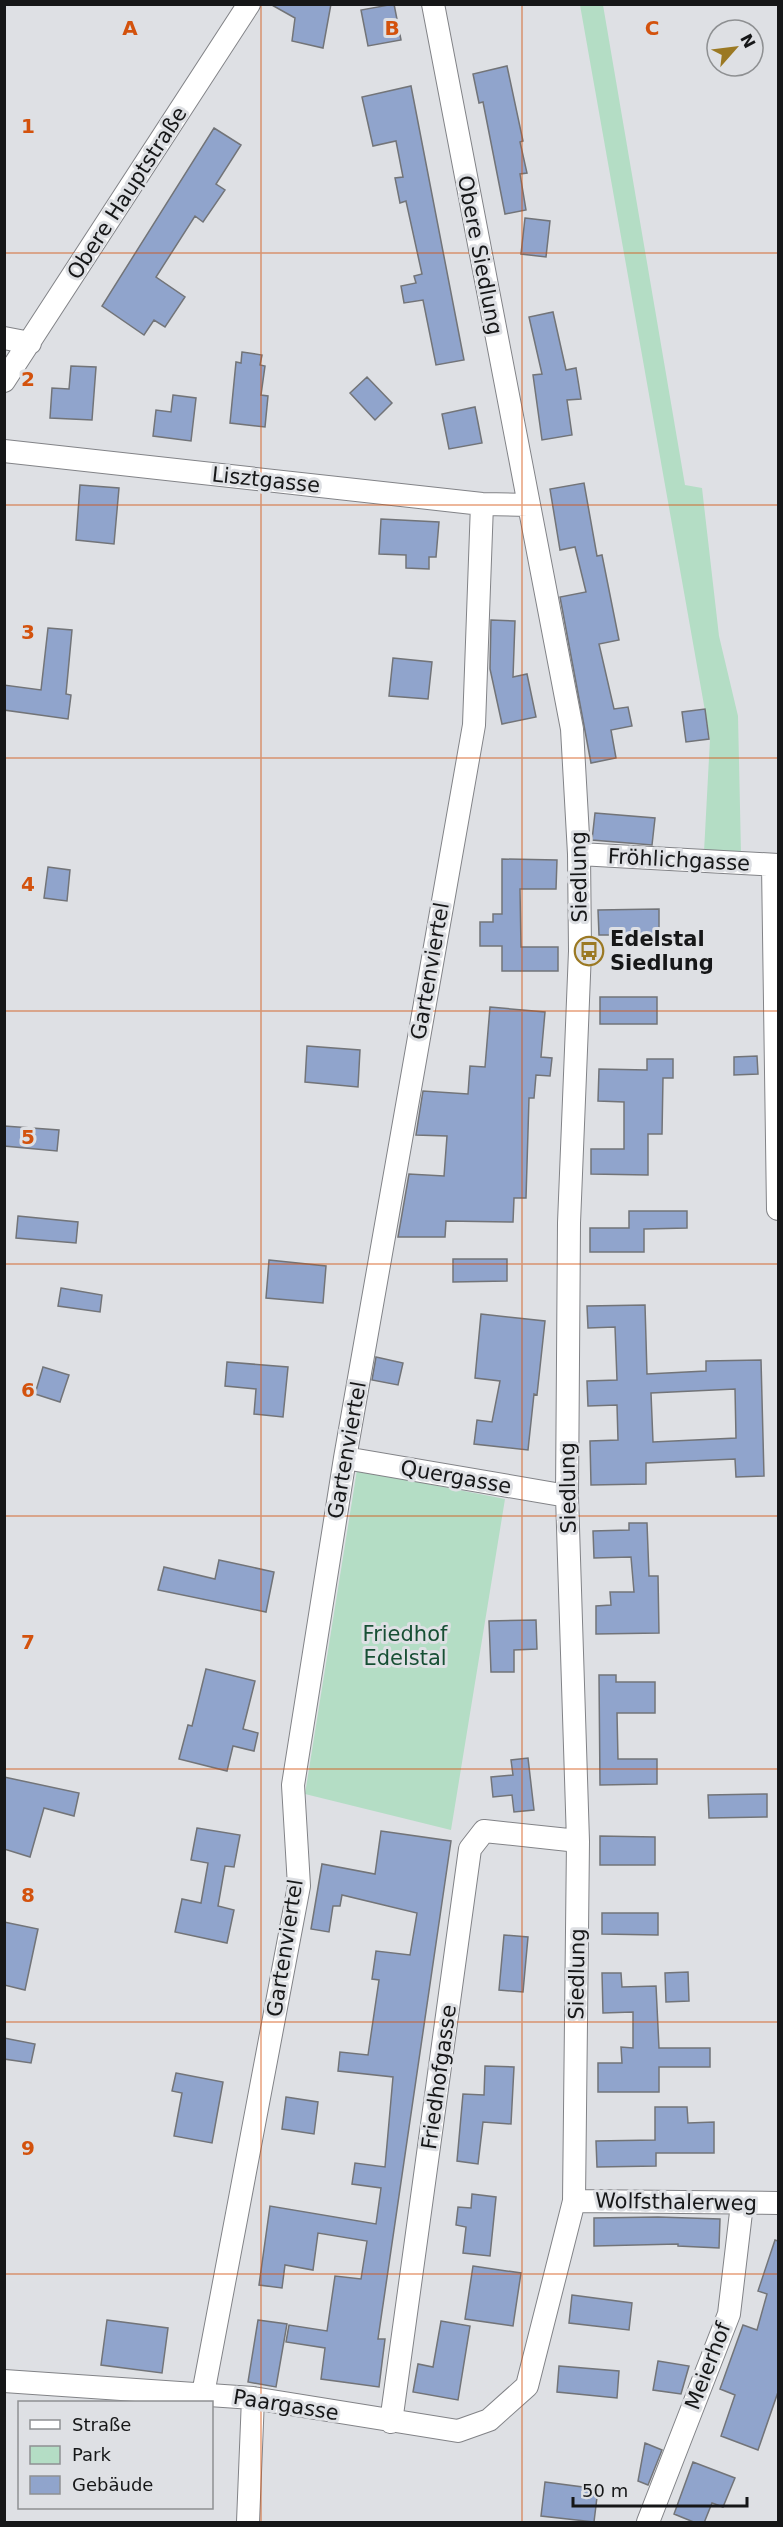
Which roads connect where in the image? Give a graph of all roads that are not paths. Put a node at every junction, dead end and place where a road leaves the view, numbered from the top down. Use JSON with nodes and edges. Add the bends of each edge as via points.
{"nodes":[{"id":1,"x":249,"y":4,"type":"edge"},
{"id":2,"x":432,"y":4,"type":"edge"},
{"id":3,"x":4,"y":338,"type":"edge"},
{"id":4,"x":30,"y":343,"type":"junction"},
{"id":5,"x":4,"y":381,"type":"edge"},
{"id":6,"x":4,"y":451,"type":"edge"},
{"id":7,"x":482,"y":504,"type":"junction"},
{"id":8,"x":528,"y":505,"type":"junction"},
{"id":9,"x":579,"y":854,"type":"junction"},
{"id":10,"x":776,"y":865,"type":"edge"},
{"id":11,"x":778,"y":1209,"type":"edge"},
{"id":12,"x":345,"y":1458,"type":"junction"},
{"id":13,"x":567,"y":1496,"type":"junction"},
{"id":14,"x":578,"y":1841,"type":"junction"},
{"id":15,"x":574,"y":2201,"type":"junction"},
{"id":16,"x":778,"y":2203,"type":"edge"},
{"id":17,"x":742,"y":2204,"type":"junction"},
{"id":18,"x":4,"y":2381,"type":"edge"},
{"id":19,"x":203,"y":2394,"type":"junction"},
{"id":20,"x":253,"y":2398,"type":"junction"},
{"id":21,"x":391,"y":2422,"type":"junction"},
{"id":22,"x":458,"y":2431,"type":"joint"},
{"id":23,"x":248,"y":2523,"type":"edge"},
{"id":24,"x":648,"y":2523,"type":"edge"}],
"edges":[{"from":1,"to":4,"type":"street","name":"Obere Hauptstraße"},
{"from":2,"to":8,"type":"street","name":"Obere Siedlung"},
{"from":3,"to":4,"type":"street"},
{"from":4,"to":5,"type":"street","name":"Obere Hauptstraße"},
{"from":6,"to":7,"type":"street","name":"Lisztgasse"},
{"from":7,"to":8,"type":"street","name":"Lisztgasse"},
{"from":7,"to":12,"type":"street","name":"Gartenviertel","via":[[474,725]]},
{"from":8,"to":9,"type":"street","name":"Siedlung","via":[[572,729]]},
{"from":9,"to":10,"type":"street","name":"Fröhlichgasse"},
{"from":9,"to":13,"type":"street","name":"Siedlung","via":[[580,951],[568,1223]]},
{"from":10,"to":11,"type":"street"},
{"from":12,"to":13,"type":"street","name":"Quergasse"},
{"from":12,"to":19,"type":"street","name":"Gartenviertel","via":[[293,1785],[299,1886]]},
{"from":13,"to":14,"type":"street","name":"Siedlung"},
{"from":14,"to":15,"type":"street","name":"Siedlung"},
{"from":14,"to":21,"type":"street","name":"Friedhofgasse","via":[[484,1831],[470,1849]]},
{"from":15,"to":17,"type":"street","name":"Wolfsthalerweg"},
{"from":15,"to":22,"type":"street","name":"Siedlung","via":[[527,2386],[489,2420]]},
{"from":16,"to":17,"type":"street","name":"Wolfsthalerweg"},
{"from":17,"to":24,"type":"street","name":"Meierhof","via":[[729,2313]]},
{"from":18,"to":19,"type":"street","name":"Paargasse"},
{"from":19,"to":20,"type":"street","name":"Paargasse"},
{"from":20,"to":21,"type":"street","name":"Paargasse"},
{"from":20,"to":23,"type":"street"},
{"from":21,"to":22,"type":"street","name":"Paargasse"}]}
